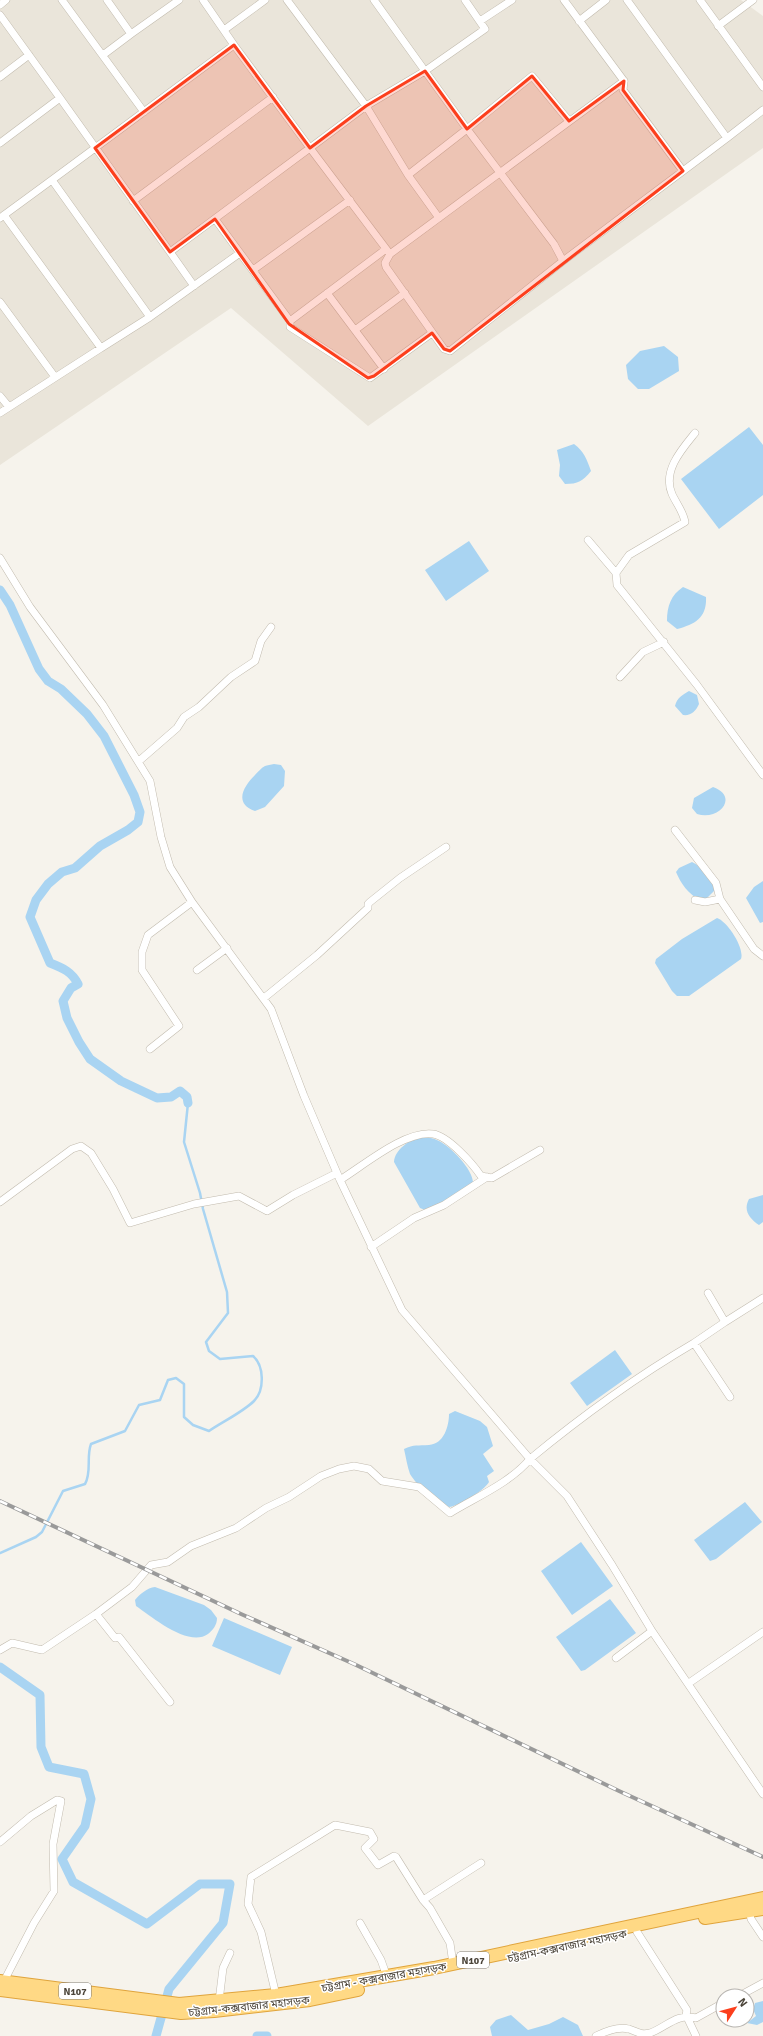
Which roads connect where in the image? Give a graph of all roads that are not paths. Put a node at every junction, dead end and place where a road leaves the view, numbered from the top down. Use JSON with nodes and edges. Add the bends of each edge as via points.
{"nodes":[{"id":1,"x":62,"y":0,"type":"edge"},
{"id":2,"x":107,"y":0,"type":"edge"},
{"id":3,"x":179,"y":0,"type":"edge"},
{"id":4,"x":203,"y":0,"type":"edge"},
{"id":5,"x":265,"y":0,"type":"edge"},
{"id":6,"x":287,"y":0,"type":"edge"},
{"id":7,"x":374,"y":0,"type":"edge"},
{"id":8,"x":465,"y":0,"type":"edge"},
{"id":9,"x":512,"y":0,"type":"edge"},
{"id":10,"x":564,"y":0,"type":"edge"},
{"id":11,"x":606,"y":0,"type":"edge"},
{"id":12,"x":627,"y":0,"type":"edge"},
{"id":13,"x":700,"y":0,"type":"edge"},
{"id":14,"x":752,"y":0,"type":"edge"},
{"id":15,"x":0,"y":15,"type":"edge"},
{"id":16,"x":480,"y":21,"type":"junction"},
{"id":17,"x":579,"y":21,"type":"junction"},
{"id":18,"x":718,"y":26,"type":"junction"},
{"id":19,"x":224,"y":30,"type":"junction"},
{"id":20,"x":131,"y":34,"type":"junction"},
{"id":21,"x":234,"y":45,"type":"junction"},
{"id":22,"x":29,"y":55,"type":"junction"},
{"id":23,"x":103,"y":55,"type":"junction"},
{"id":24,"x":425,"y":71,"type":"junction"},
{"id":25,"x":0,"y":76,"type":"edge"},
{"id":26,"x":624,"y":80,"type":"junction"},
{"id":27,"x":763,"y":87,"type":"edge"},
{"id":28,"x":273,"y":97,"type":"junction"},
{"id":29,"x":60,"y":98,"type":"junction"},
{"id":30,"x":366,"y":106,"type":"junction"},
{"id":31,"x":763,"y":110,"type":"edge"},
{"id":32,"x":144,"y":112,"type":"junction"},
{"id":33,"x":569,"y":122,"type":"junction"},
{"id":34,"x":467,"y":129,"type":"junction"},
{"id":35,"x":727,"y":138,"type":"junction"},
{"id":36,"x":0,"y":142,"type":"edge"},
{"id":37,"x":95,"y":148,"type":"junction"},
{"id":38,"x":310,"y":148,"type":"junction"},
{"id":39,"x":683,"y":171,"type":"junction"},
{"id":40,"x":500,"y":173,"type":"junction"},
{"id":41,"x":408,"y":175,"type":"junction"},
{"id":42,"x":52,"y":180,"type":"junction"},
{"id":43,"x":350,"y":200,"type":"junction"},
{"id":44,"x":133,"y":201,"type":"junction"},
{"id":45,"x":2,"y":216,"type":"edge"},
{"id":46,"x":215,"y":218,"type":"junction"},
{"id":47,"x":439,"y":218,"type":"junction"},
{"id":48,"x":170,"y":252,"type":"junction"},
{"id":49,"x":388,"y":252,"type":"junction"},
{"id":50,"x":240,"y":253,"type":"junction"},
{"id":51,"x":563,"y":261,"type":"junction"},
{"id":52,"x":253,"y":270,"type":"junction"},
{"id":53,"x":194,"y":286,"type":"junction"},
{"id":54,"x":327,"y":293,"type":"junction"},
{"id":55,"x":404,"y":293,"type":"junction"},
{"id":56,"x":0,"y":302,"type":"edge"},
{"id":57,"x":150,"y":318,"type":"junction"},
{"id":58,"x":290,"y":321,"type":"junction"},
{"id":59,"x":355,"y":330,"type":"junction"},
{"id":60,"x":432,"y":333,"type":"junction"},
{"id":61,"x":101,"y":348,"type":"junction"},
{"id":62,"x":384,"y":369,"type":"junction"},
{"id":63,"x":55,"y":377,"type":"junction"},
{"id":64,"x":0,"y":396,"type":"edge"},
{"id":65,"x":8,"y":407,"type":"junction"},
{"id":66,"x":0,"y":413,"type":"edge"},
{"id":67,"x":695,"y":433,"type":"dead end"},
{"id":68,"x":588,"y":540,"type":"dead end"},
{"id":69,"x":0,"y":558,"type":"edge"},
{"id":70,"x":616,"y":573,"type":"junction"},
{"id":71,"x":271,"y":627,"type":"dead end"},
{"id":72,"x":664,"y":642,"type":"junction"},
{"id":73,"x":620,"y":677,"type":"dead end"},
{"id":74,"x":139,"y":761,"type":"junction"},
{"id":75,"x":763,"y":775,"type":"edge"},
{"id":76,"x":675,"y":830,"type":"dead end"},
{"id":77,"x":446,"y":847,"type":"dead end"},
{"id":78,"x":720,"y":899,"type":"junction"},
{"id":79,"x":695,"y":900,"type":"dead end"},
{"id":80,"x":192,"y":902,"type":"junction"},
{"id":81,"x":227,"y":948,"type":"junction"},
{"id":82,"x":763,"y":956,"type":"edge"},
{"id":83,"x":196,"y":970,"type":"dead end"},
{"id":84,"x":264,"y":998,"type":"junction"},
{"id":85,"x":150,"y":1049,"type":"dead end"},
{"id":86,"x":540,"y":1150,"type":"dead end"},
{"id":87,"x":339,"y":1177,"type":"junction"},
{"id":88,"x":487,"y":1177,"type":"junction"},
{"id":89,"x":0,"y":1202,"type":"edge"},
{"id":90,"x":371,"y":1247,"type":"junction"},
{"id":91,"x":708,"y":1293,"type":"dead end"},
{"id":92,"x":763,"y":1298,"type":"edge"},
{"id":93,"x":725,"y":1322,"type":"junction"},
{"id":94,"x":694,"y":1343,"type":"junction"},
{"id":95,"x":730,"y":1397,"type":"dead end"},
{"id":96,"x":530,"y":1459,"type":"junction"},
{"id":97,"x":96,"y":1614,"type":"junction"},
{"id":98,"x":652,"y":1631,"type":"junction"},
{"id":99,"x":763,"y":1632,"type":"edge"},
{"id":100,"x":0,"y":1650,"type":"edge"},
{"id":101,"x":616,"y":1658,"type":"dead end"},
{"id":102,"x":689,"y":1683,"type":"junction"},
{"id":103,"x":170,"y":1702,"type":"dead end"},
{"id":104,"x":763,"y":1794,"type":"edge"},
{"id":105,"x":0,"y":1842,"type":"edge"},
{"id":106,"x":481,"y":1863,"type":"dead end"},
{"id":107,"x":763,"y":1898,"type":"edge"},
{"id":108,"x":423,"y":1900,"type":"junction"},
{"id":109,"x":763,"y":1909,"type":"edge"},
{"id":110,"x":749,"y":1910,"type":"junction"},
{"id":111,"x":360,"y":1923,"type":"dead end"},
{"id":112,"x":637,"y":1932,"type":"junction"},
{"id":113,"x":763,"y":1938,"type":"edge"},
{"id":114,"x":230,"y":1953,"type":"dead end"},
{"id":115,"x":453,"y":1964,"type":"junction"},
{"id":116,"x":387,"y":1977,"type":"junction"},
{"id":117,"x":763,"y":1983,"type":"edge"},
{"id":118,"x":1,"y":1984,"type":"edge"},
{"id":119,"x":754,"y":1988,"type":"edge"},
{"id":120,"x":276,"y":1995,"type":"junction"},
{"id":121,"x":219,"y":2001,"type":"junction"},
{"id":122,"x":715,"y":2007,"type":"edge"},
{"id":123,"x":180,"y":2008,"type":"junction"},
{"id":124,"x":686,"y":2015,"type":"junction"},
{"id":125,"x":596,"y":2036,"type":"edge"},
{"id":126,"x":696,"y":2036,"type":"edge"}],
"edges":[{"from":1,"to":23,"type":"street"},
{"from":2,"to":20,"type":"street"},
{"from":3,"to":20,"type":"street"},
{"from":4,"to":19,"type":"street"},
{"from":5,"to":19,"type":"street"},
{"from":6,"to":30,"type":"street"},
{"from":7,"to":24,"type":"street"},
{"from":8,"to":16,"type":"street"},
{"from":9,"to":16,"type":"street"},
{"from":10,"to":17,"type":"street"},
{"from":11,"to":17,"type":"street"},
{"from":12,"to":35,"type":"street"},
{"from":13,"to":18,"type":"street"},
{"from":14,"to":18,"type":"street"},
{"from":15,"to":22,"type":"street"},
{"from":16,"to":24,"type":"street","via":[[485,29]]},
{"from":17,"to":26,"type":"street"},
{"from":18,"to":27,"type":"street"},
{"from":19,"to":21,"type":"street"},
{"from":20,"to":23,"type":"street"},
{"from":21,"to":28,"type":"street"},
{"from":21,"to":32,"type":"street"},
{"from":22,"to":25,"type":"street"},
{"from":22,"to":29,"type":"street"},
{"from":23,"to":32,"type":"street"},
{"from":24,"to":30,"type":"street"},
{"from":24,"to":34,"type":"street"},
{"from":26,"to":33,"type":"street"},
{"from":26,"to":39,"type":"street","via":[[623,90]]},
{"from":28,"to":38,"type":"street"},
{"from":28,"to":44,"type":"street"},
{"from":29,"to":36,"type":"street"},
{"from":29,"to":37,"type":"street"},
{"from":30,"to":38,"type":"street"},
{"from":30,"to":41,"type":"street"},
{"from":31,"to":35,"type":"street"},
{"from":32,"to":37,"type":"street"},
{"from":33,"to":34,"type":"street","via":[[532,76]]},
{"from":33,"to":40,"type":"street"},
{"from":34,"to":40,"type":"street"},
{"from":34,"to":41,"type":"street"},
{"from":35,"to":39,"type":"street"},
{"from":37,"to":42,"type":"street"},
{"from":37,"to":44,"type":"street"},
{"from":38,"to":43,"type":"street"},
{"from":38,"to":46,"type":"street"},
{"from":39,"to":51,"type":"street"},
{"from":40,"to":47,"type":"street"},
{"from":40,"to":51,"type":"street","via":[[554,244]]},
{"from":41,"to":47,"type":"street"},
{"from":42,"to":45,"type":"street"},
{"from":42,"to":57,"type":"street"},
{"from":43,"to":49,"type":"street"},
{"from":43,"to":52,"type":"street"},
{"from":44,"to":48,"type":"street"},
{"from":45,"to":61,"type":"street"},
{"from":46,"to":48,"type":"street"},
{"from":46,"to":50,"type":"street"},
{"from":47,"to":49,"type":"street"},
{"from":48,"to":53,"type":"street"},
{"from":49,"to":54,"type":"street"},
{"from":49,"to":55,"type":"street","via":[[386,267]]},
{"from":50,"to":52,"type":"street"},
{"from":50,"to":53,"type":"street"},
{"from":51,"to":60,"type":"street","via":[[450,351],[444,349]]},
{"from":52,"to":58,"type":"street"},
{"from":53,"to":57,"type":"street"},
{"from":54,"to":58,"type":"street"},
{"from":54,"to":59,"type":"street"},
{"from":55,"to":59,"type":"street"},
{"from":55,"to":60,"type":"street"},
{"from":56,"to":63,"type":"street"},
{"from":57,"to":61,"type":"street"},
{"from":58,"to":62,"type":"street","via":[[290,327],[368,378]]},
{"from":59,"to":62,"type":"street"},
{"from":60,"to":62,"type":"street"},
{"from":61,"to":63,"type":"street"},
{"from":63,"to":65,"type":"street"},
{"from":64,"to":65,"type":"street"},
{"from":65,"to":66,"type":"street"},
{"from":67,"to":70,"type":"street","via":[[675,458],[669,480],[671,492],[685,522],[629,554]]},
{"from":68,"to":70,"type":"street"},
{"from":69,"to":74,"type":"street","via":[[30,607],[103,705]]},
{"from":70,"to":72,"type":"street","via":[[617,585]]},
{"from":71,"to":74,"type":"street","via":[[261,641],[255,662],[232,677],[184,717],[177,728]]},
{"from":72,"to":73,"type":"street","via":[[643,652]]},
{"from":72,"to":75,"type":"street"},
{"from":74,"to":80,"type":"street","via":[[150,781],[170,867]]},
{"from":76,"to":78,"type":"street","via":[[716,883]]},
{"from":77,"to":84,"type":"street","via":[[370,902],[368,908],[318,955]]},
{"from":78,"to":79,"type":"street","via":[[705,902]]},
{"from":78,"to":82,"type":"street","via":[[754,948]]},
{"from":80,"to":81,"type":"street"},
{"from":80,"to":85,"type":"street","via":[[148,935],[142,952],[142,970],[180,1026]]},
{"from":81,"to":83,"type":"street"},
{"from":81,"to":84,"type":"street","via":[[258,994]]},
{"from":84,"to":87,"type":"street"},
{"from":86,"to":88,"type":"street","via":[[492,1178]]},
{"from":87,"to":88,"type":"street","via":[[410,1137],[421,1134],[434,1134],[444,1138],[473,1164],[481,1176]]},
{"from":87,"to":89,"type":"street","via":[[293,1195],[267,1211],[239,1196],[194,1204],[130,1223],[91,1153],[81,1146],[72,1149]]},
{"from":87,"to":90,"type":"street"},
{"from":88,"to":90,"type":"street","via":[[444,1205],[414,1218]]},
{"from":90,"to":96,"type":"street","via":[[402,1310]]},
{"from":91,"to":93,"type":"street"},
{"from":92,"to":93,"type":"street"},
{"from":93,"to":94,"type":"street"},
{"from":94,"to":95,"type":"street"},
{"from":94,"to":96,"type":"street","via":[[609,1397]]},
{"from":96,"to":97,"type":"street","via":[[500,1484],[450,1513],[418,1487],[382,1480],[369,1469],[354,1466],[339,1469],[320,1476],[236,1528],[191,1546],[168,1562],[151,1565],[132,1588]]},
{"from":96,"to":98,"type":"street","via":[[567,1496]]},
{"from":97,"to":100,"type":"street","via":[[42,1650],[12,1644]]},
{"from":97,"to":103,"type":"street","via":[[115,1638],[119,1637]]},
{"from":98,"to":101,"type":"street"},
{"from":98,"to":102,"type":"street"},
{"from":99,"to":102,"type":"street"},
{"from":102,"to":104,"type":"street"},
{"from":105,"to":118,"type":"street","via":[[31,1816],[57,1800],[61,1801],[53,1844],[54,1891]]},
{"from":106,"to":108,"type":"street"},
{"from":107,"to":115,"type":"highway","name":"চট্টগ্রাম - কক্সবাজার মহাসড়ক","number":"N107"},
{"from":108,"to":115,"type":"street","via":[[450,1943]]},
{"from":108,"to":120,"type":"street","via":[[395,1856],[376,1864],[366,1848],[372,1835],[335,1825],[252,1878],[248,1904],[261,1932]]},
{"from":109,"to":110,"type":"highway","name":"চট্টগ্রাম-কক্সবাজার মহাসড়ক","number":"N107"},
{"from":110,"to":112,"type":"highway","name":"চট্টগ্রাম-কক্সবাজার মহাসড়ক","number":"N107"},
{"from":110,"to":113,"type":"street","via":[[751,1919]]},
{"from":111,"to":116,"type":"street","via":[[381,1960]]},
{"from":112,"to":123,"type":"highway","name":"চট্টগ্রাম-কক্সবাজার মহাসড়ক","number":"N107","via":[[310,2000],[214,2011]]},
{"from":112,"to":124,"type":"street","via":[[686,2010]]},
{"from":114,"to":121,"type":"street","via":[[223,1968]]},
{"from":115,"to":116,"type":"highway","name":"চট্টগ্রাম - কক্সবাজার মহাসড়ক","number":"N107"},
{"from":116,"to":120,"type":"highway","name":"চট্টগ্রাম - কক্সবাজার মহাসড়ক","number":"N107"},
{"from":117,"to":119,"type":"street"},
{"from":118,"to":123,"type":"highway","number":"N107"},
{"from":120,"to":121,"type":"highway","name":"চট্টগ্রাম - কক্সবাজার মহাসড়ক","number":"N107"},
{"from":121,"to":123,"type":"highway","name":"চট্টগ্রাম - কক্সবাজার মহাসড়ক","number":"N107"},
{"from":122,"to":124,"type":"street","via":[[696,2018]]},
{"from":124,"to":125,"type":"street","via":[[640,2035],[629,2029],[614,2029]]},
{"from":124,"to":126,"type":"street"}]}
